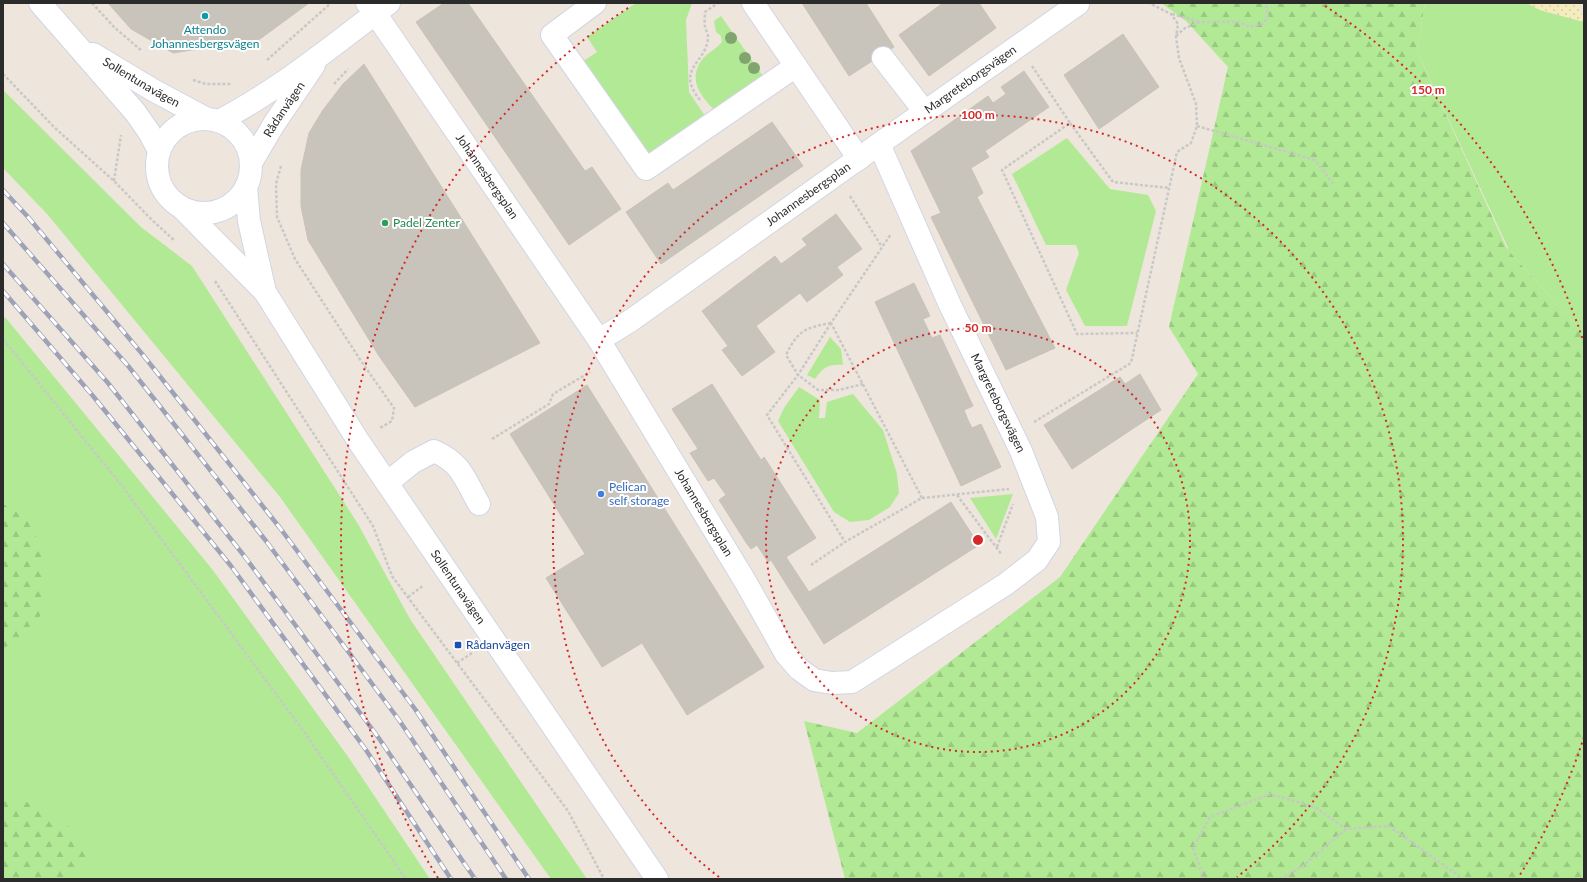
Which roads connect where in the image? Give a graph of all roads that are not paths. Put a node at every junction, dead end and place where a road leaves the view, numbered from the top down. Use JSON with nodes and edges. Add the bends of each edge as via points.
{"nodes":[{"id":1,"x":40,"y":3,"type":"edge"},
{"id":2,"x":595,"y":3,"type":"edge"},
{"id":3,"x":753,"y":3,"type":"edge"},
{"id":4,"x":1078,"y":4,"type":"edge"},
{"id":5,"x":377,"y":6,"type":"edge"},
{"id":6,"x":77,"y":44,"type":"junction"},
{"id":7,"x":320,"y":56,"type":"junction"},
{"id":8,"x":883,"y":58,"type":"dead end"},
{"id":9,"x":796,"y":66,"type":"junction"},
{"id":10,"x":925,"y":112,"type":"junction"},
{"id":11,"x":213,"y":120,"type":"junction"},
{"id":12,"x":880,"y":144,"type":"junction"},
{"id":13,"x":159,"y":151,"type":"junction"},
{"id":14,"x":859,"y":159,"type":"junction"},
{"id":15,"x":251,"y":163,"type":"junction"},
{"id":16,"x":246,"y":186,"type":"junction"},
{"id":17,"x":182,"y":207,"type":"junction"},
{"id":18,"x":265,"y":292,"type":"junction"},
{"id":19,"x":599,"y":340,"type":"junction"},
{"id":20,"x":387,"y":483,"type":"junction"},
{"id":21,"x":479,"y":504,"type":"dead end"},
{"id":22,"x":814,"y":680,"type":"joint"},
{"id":23,"x":657,"y":879,"type":"edge"}],
"edges":[{"from":1,"to":6,"type":"street","name":"Sollentunavägen"},
{"from":2,"to":9,"type":"street","via":[[552,35],[646,169]]},
{"from":3,"to":9,"type":"street"},
{"from":4,"to":10,"type":"street","name":"Margreteborgsvägen"},
{"from":5,"to":7,"type":"street","name":"Rådanvägen"},
{"from":5,"to":19,"type":"street","name":"Johannesbergsplan"},
{"from":6,"to":11,"type":"street","name":"Sollentunavägen","via":[[153,90]]},
{"from":6,"to":13,"type":"street","name":"Sollentunavägen","via":[[135,112]]},
{"from":7,"to":11,"type":"street","name":"Rådanvägen","via":[[236,112]]},
{"from":7,"to":15,"type":"street","name":"Rådanvägen"},
{"from":8,"to":10,"type":"street"},
{"from":9,"to":14,"type":"street"},
{"from":10,"to":12,"type":"street","name":"Margreteborgsvägen"},
{"from":11,"to":13,"type":"street","via":[[191,121],[179,126],[166,137]]},
{"from":11,"to":15,"type":"street","via":[[236,132],[247,148]]},
{"from":12,"to":14,"type":"street","name":"Johannesbergsplan"},
{"from":12,"to":22,"type":"street","name":"Margreteborgsvägen","via":[[950,305],[1013,434],[1028,488],[1047,517],[1049,542],[1038,560],[1017,576],[852,682],[832,683]]},
{"from":13,"to":17,"type":"street","via":[[158,177],[169,197]]},
{"from":14,"to":19,"type":"street","name":"Johannesbergsplan","via":[[630,321]]},
{"from":15,"to":16,"type":"street"},
{"from":16,"to":17,"type":"street","via":[[237,200],[222,210],[205,213]]},
{"from":16,"to":18,"type":"street","name":"Sollentunavägen","via":[[249,221]]},
{"from":17,"to":18,"type":"street","name":"Sollentunavägen"},
{"from":18,"to":20,"type":"street","name":"Sollentunavägen"},
{"from":19,"to":22,"type":"street","name":"Johannesbergsplan","via":[[745,581],[786,654],[799,669]]},
{"from":20,"to":21,"type":"street","via":[[413,462],[434,452],[447,457],[463,473]]},
{"from":20,"to":23,"type":"street","name":"Sollentunavägen"}]}
